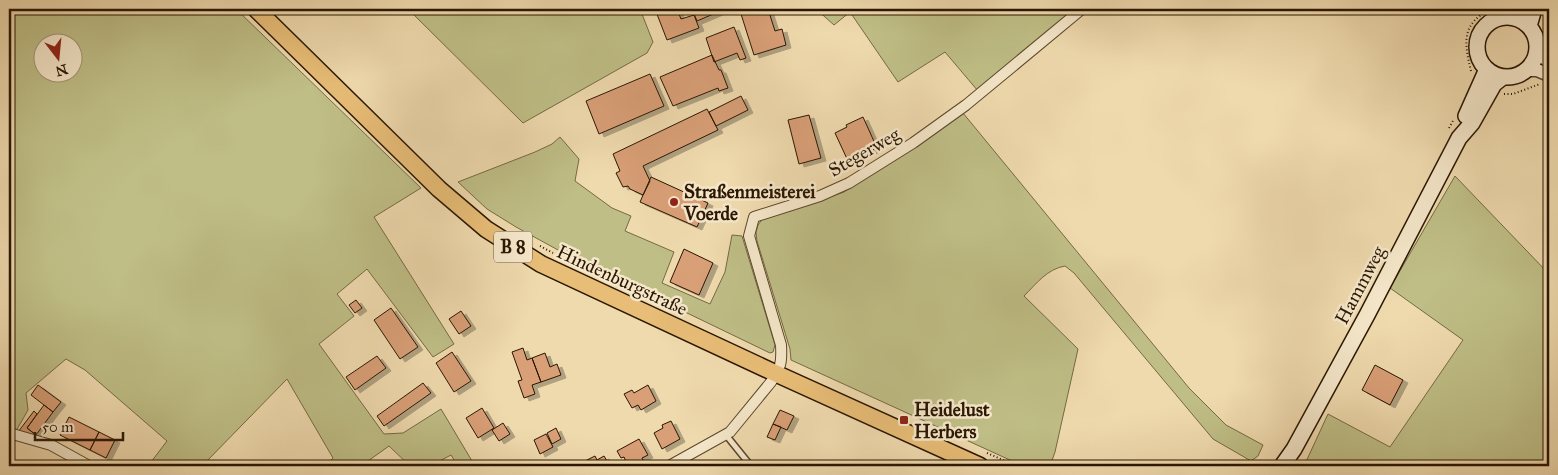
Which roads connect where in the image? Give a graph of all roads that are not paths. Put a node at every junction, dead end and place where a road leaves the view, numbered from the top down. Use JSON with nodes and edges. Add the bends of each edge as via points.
{"nodes":[{"id":1,"x":256,"y":9,"type":"edge"},
{"id":2,"x":1082,"y":9,"type":"edge"},
{"id":3,"x":1534,"y":9,"type":"edge"},
{"id":4,"x":1516,"y":13,"type":"edge"},
{"id":5,"x":1529,"y":26,"type":"junction"},
{"id":6,"x":1537,"y":52,"type":"junction"},
{"id":7,"x":1549,"y":62,"type":"edge"},
{"id":8,"x":1487,"y":69,"type":"junction"},
{"id":9,"x":1526,"y":70,"type":"junction"},
{"id":10,"x":1549,"y":75,"type":"edge"},
{"id":11,"x":1503,"y":77,"type":"junction"},
{"id":12,"x":1453,"y":136,"type":"junction"},
{"id":13,"x":777,"y":374,"type":"junction"},
{"id":14,"x":9,"y":433,"type":"edge"},
{"id":15,"x":726,"y":435,"type":"junction"},
{"id":16,"x":984,"y":460,"type":"edge"},
{"id":17,"x":1288,"y":460,"type":"edge"},
{"id":18,"x":88,"y":466,"type":"edge"},
{"id":19,"x":670,"y":466,"type":"edge"},
{"id":20,"x":751,"y":466,"type":"edge"}],
"edges":[{"from":1,"to":13,"type":"main road","name":"Hindenburgstraße","number":"B 8","via":[[439,190],[486,229],[541,264]]},
{"from":2,"to":13,"type":"street","name":"Stegerweg","via":[[966,105],[913,143],[820,196],[754,217],[749,236],[781,345],[782,361]]},
{"from":3,"to":5,"type":"main road"},
{"from":4,"to":5,"type":"main road"},
{"from":4,"to":8,"type":"main road","via":[[1495,19],[1482,30],[1478,38],[1478,55]]},
{"from":5,"to":6,"type":"main road","via":[[1537,42]]},
{"from":6,"to":7,"type":"street"},
{"from":6,"to":9,"type":"main road"},
{"from":8,"to":11,"type":"main road"},
{"from":8,"to":12,"type":"main road","name":"Hammweg","via":[[1463,123]]},
{"from":9,"to":10,"type":"street"},
{"from":9,"to":11,"type":"main road"},
{"from":11,"to":12,"type":"main road","name":"Hammweg","via":[[1494,84],[1472,123]]},
{"from":12,"to":17,"type":"main road","name":"Hammweg","via":[[1367,315]]},
{"from":13,"to":15,"type":"street"},
{"from":13,"to":16,"type":"main road","name":"Hindenburgstraße","number":"B 8"},
{"from":14,"to":18,"type":"street","via":[[51,445]]},
{"from":15,"to":19,"type":"street"},
{"from":15,"to":20,"type":"lane"}]}
